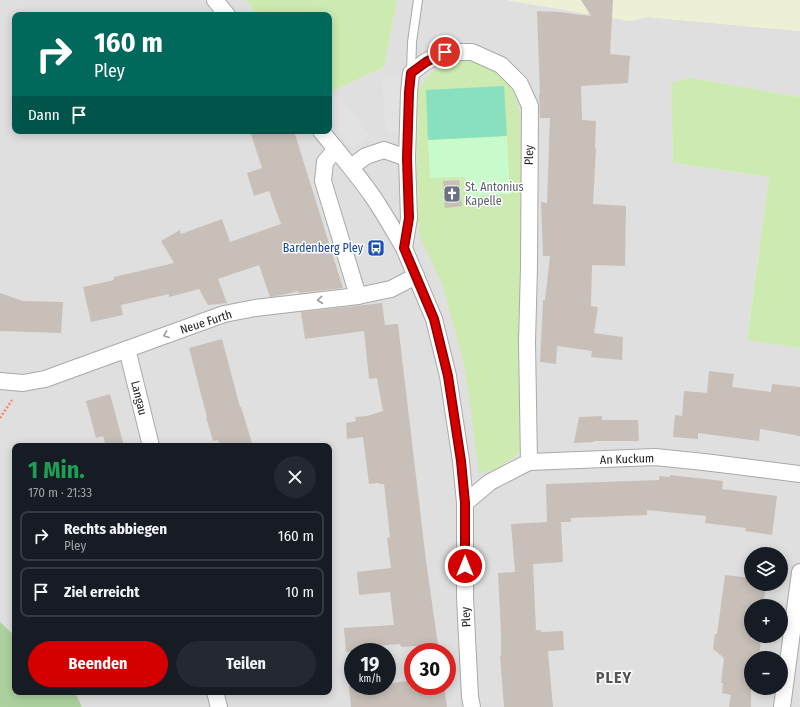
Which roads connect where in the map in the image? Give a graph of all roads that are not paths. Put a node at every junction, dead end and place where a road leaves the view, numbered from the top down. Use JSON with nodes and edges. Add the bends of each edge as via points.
{"nodes":[{"id":1,"x":215,"y":0,"type":"edge"},
{"id":2,"x":418,"y":0,"type":"edge"},
{"id":3,"x":225,"y":12,"type":"edge"},
{"id":4,"x":411,"y":73,"type":"junction"},
{"id":5,"x":324,"y":134,"type":"edge"},
{"id":6,"x":336,"y":149,"type":"junction"},
{"id":7,"x":407,"y":158,"type":"junction"},
{"id":8,"x":351,"y":167,"type":"junction"},
{"id":9,"x":404,"y":248,"type":"junction"},
{"id":10,"x":416,"y":276,"type":"junction"},
{"id":11,"x":358,"y":296,"type":"junction"},
{"id":12,"x":127,"y":349,"type":"junction"},
{"id":13,"x":0,"y":381,"type":"edge"},
{"id":14,"x":150,"y":443,"type":"edge"},
{"id":15,"x":529,"y":462,"type":"junction"},
{"id":16,"x":800,"y":474,"type":"edge"},
{"id":17,"x":465,"y":503,"type":"junction"},
{"id":18,"x":800,"y":572,"type":"edge"},
{"id":19,"x":216,"y":695,"type":"edge"},
{"id":20,"x":219,"y":707,"type":"edge"},
{"id":21,"x":472,"y":707,"type":"edge"},
{"id":22,"x":782,"y":707,"type":"edge"}],
"edges":[{"from":1,"to":3,"type":"street"},
{"from":2,"to":4,"type":"lane"},
{"from":4,"to":7,"type":"street"},
{"from":4,"to":15,"type":"street","name":"Pley","via":[[445,52],[472,52],[501,65],[520,84],[530,106],[527,342]]},
{"from":5,"to":6,"type":"street","name":"Pley"},
{"from":6,"to":8,"type":"street","name":"Pley"},
{"from":6,"to":11,"type":"street","via":[[325,162],[324,180]]},
{"from":7,"to":8,"type":"street","via":[[384,150],[366,156]]},
{"from":7,"to":9,"type":"street","via":[[409,218]]},
{"from":8,"to":9,"type":"street","name":"Pley"},
{"from":9,"to":10,"type":"street","name":"Pley"},
{"from":10,"to":11,"type":"street","name":"Neue Furth","via":[[392,289]]},
{"from":10,"to":17,"type":"street","name":"Pley","via":[[434,319],[448,376]]},
{"from":11,"to":12,"type":"street","name":"Neue Furth","one_way":true,"via":[[224,314]]},
{"from":12,"to":13,"type":"street","name":"Neue Furth","via":[[45,379],[23,383]]},
{"from":12,"to":14,"type":"street","name":"Langau"},
{"from":15,"to":16,"type":"street","name":"An Kuckum","via":[[656,457]]},
{"from":15,"to":17,"type":"street","name":"An Kuckum","via":[[490,482]]},
{"from":17,"to":21,"type":"street","name":"Pley","via":[[465,597]]},
{"from":18,"to":22,"type":"street"},
{"from":19,"to":20,"type":"street"}]}
